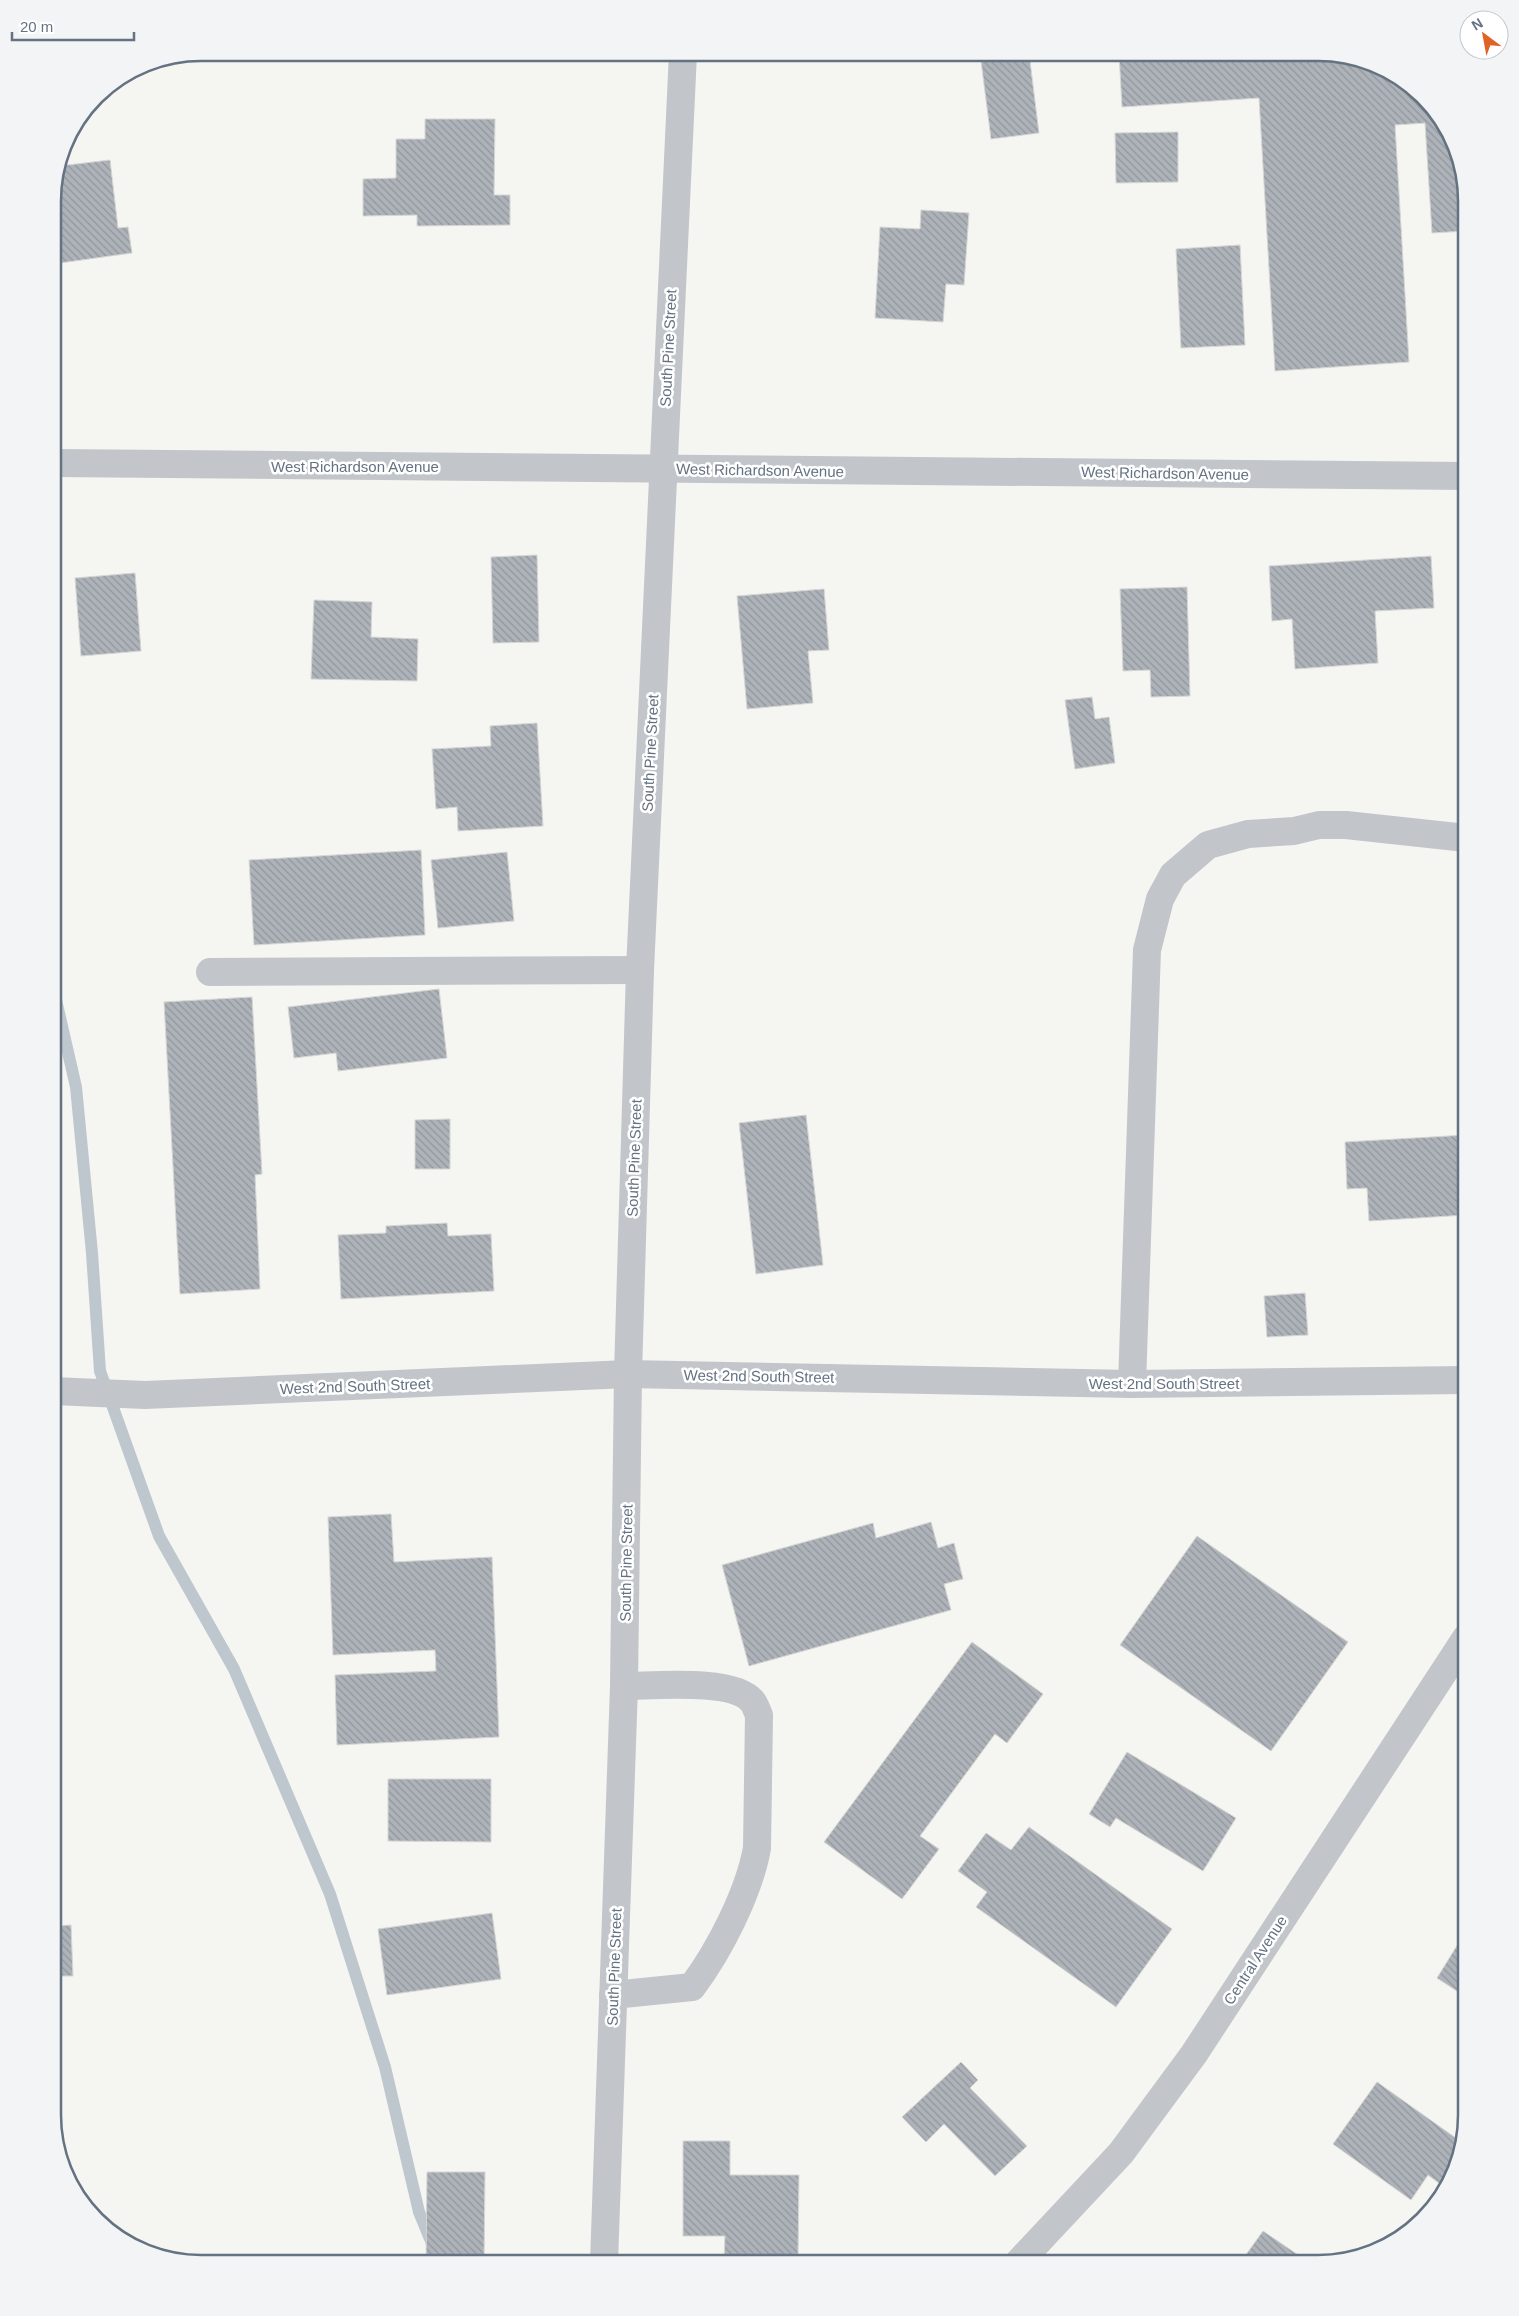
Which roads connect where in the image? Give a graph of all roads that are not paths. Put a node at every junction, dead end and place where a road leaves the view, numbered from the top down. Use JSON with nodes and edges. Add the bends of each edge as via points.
{"nodes":[{"id":1,"x":683,"y":61,"type":"edge"},
{"id":2,"x":62,"y":464,"type":"edge"},
{"id":3,"x":663,"y":469,"type":"junction"},
{"id":4,"x":1458,"y":476,"type":"edge"},
{"id":5,"x":1458,"y":837,"type":"edge"},
{"id":6,"x":640,"y":970,"type":"junction"},
{"id":7,"x":210,"y":972,"type":"dead end"},
{"id":8,"x":628,"y":1374,"type":"junction"},
{"id":9,"x":1458,"y":1380,"type":"edge"},
{"id":10,"x":1132,"y":1384,"type":"junction"},
{"id":11,"x":62,"y":1391,"type":"edge"},
{"id":12,"x":1458,"y":1650,"type":"edge"},
{"id":13,"x":624,"y":1686,"type":"junction"},
{"id":14,"x":613,"y":1995,"type":"junction"},
{"id":15,"x":604,"y":2254,"type":"edge"},
{"id":16,"x":1026,"y":2255,"type":"edge"}],
"edges":[{"from":1,"to":3,"type":"street","name":"South Pine Street"},
{"from":2,"to":3,"type":"street","name":"West Richardson Avenue"},
{"from":3,"to":4,"type":"street","name":"West Richardson Avenue"},
{"from":3,"to":6,"type":"street","name":"South Pine Street"},
{"from":5,"to":10,"type":"street","via":[[1346,826],[1248,834],[1208,845],[1172,876],[1160,899],[1147,950]]},
{"from":6,"to":7,"type":"street"},
{"from":6,"to":8,"type":"street","name":"South Pine Street"},
{"from":8,"to":10,"type":"street","name":"West 2nd South Street"},
{"from":8,"to":11,"type":"street","name":"West 2nd South Street","via":[[145,1395]]},
{"from":8,"to":13,"type":"street","name":"South Pine Street"},
{"from":9,"to":10,"type":"street","name":"West 2nd South Street"},
{"from":12,"to":16,"type":"street","name":"Central Avenue","via":[[1194,2054],[1120,2153]]},
{"from":13,"to":14,"type":"street","name":"South Pine Street"},
{"from":13,"to":14,"type":"street","via":[[709,1685],[740,1692],[752,1701],[759,1715],[757,1848],[754,1869],[723,1938],[692,1987]]},
{"from":14,"to":15,"type":"street","name":"South Pine Street"}]}
